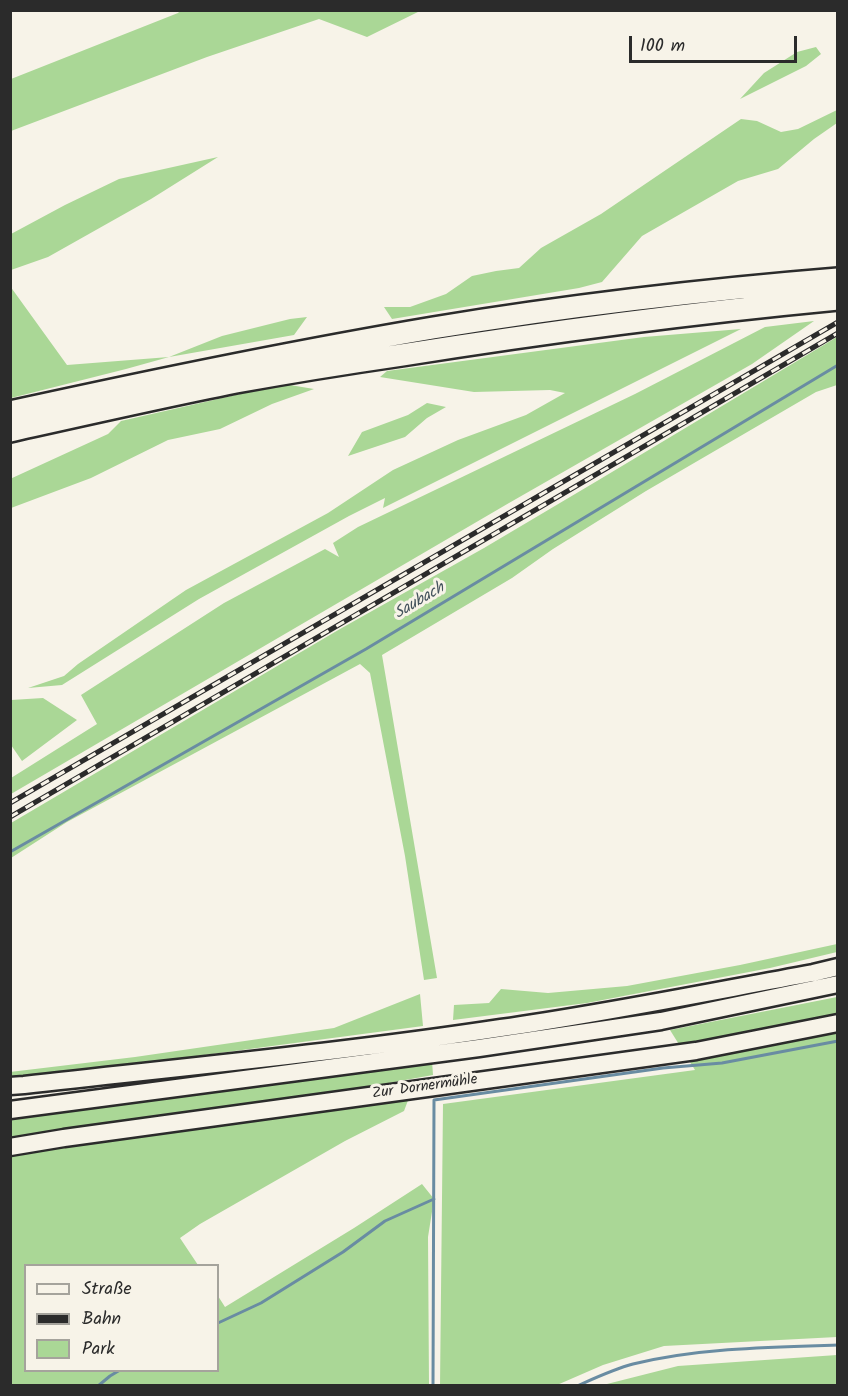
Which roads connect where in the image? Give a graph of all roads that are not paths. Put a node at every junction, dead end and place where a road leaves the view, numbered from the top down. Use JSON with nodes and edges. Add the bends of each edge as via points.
{"nodes":[{"id":1,"x":837,"y":279,"type":"edge"},
{"id":2,"x":837,"y":299,"type":"edge"},
{"id":3,"x":537,"y":323,"type":"junction"},
{"id":4,"x":10,"y":412,"type":"edge"},
{"id":5,"x":10,"y":430,"type":"edge"},
{"id":6,"x":837,"y":967,"type":"edge"},
{"id":7,"x":837,"y":984,"type":"edge"},
{"id":8,"x":837,"y":1023,"type":"edge"},
{"id":9,"x":478,"y":1040,"type":"junction"},
{"id":10,"x":420,"y":1047,"type":"junction"},
{"id":11,"x":10,"y":1086,"type":"edge"},
{"id":12,"x":10,"y":1110,"type":"edge"},
{"id":13,"x":10,"y":1147,"type":"edge"}],
"edges":[{"from":1,"to":3,"type":"highway","via":[[681,294]]},
{"from":2,"to":3,"type":"highway","via":[[683,315]]},
{"from":3,"to":4,"type":"highway","via":[[433,328],[256,360]]},
{"from":3,"to":5,"type":"highway"},
{"from":6,"to":9,"type":"main road"},
{"from":7,"to":9,"type":"main road","via":[[661,1021]]},
{"from":8,"to":13,"type":"main road","name":"Zur Dornermühle","via":[[696,1051]]},
{"from":9,"to":10,"type":"main road"},
{"from":10,"to":11,"type":"main road","via":[[228,1062]]},
{"from":10,"to":12,"type":"main road"}]}
